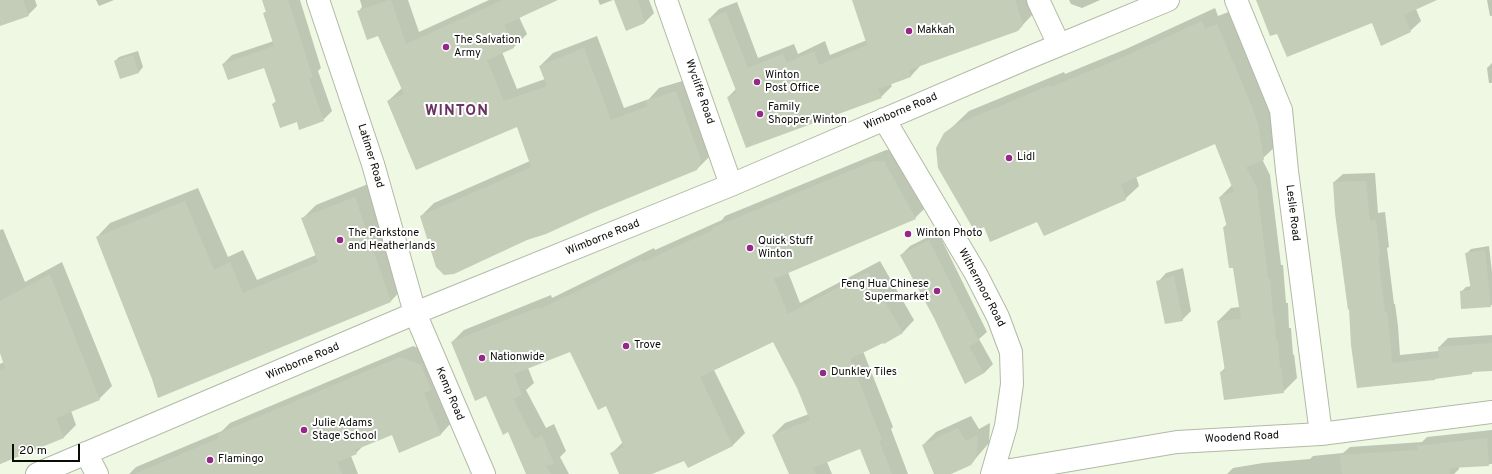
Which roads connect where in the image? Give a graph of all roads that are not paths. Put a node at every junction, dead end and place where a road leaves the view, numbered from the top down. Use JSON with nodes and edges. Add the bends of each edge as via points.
{"nodes":[{"id":1,"x":318,"y":0,"type":"edge"},
{"id":2,"x":666,"y":0,"type":"edge"},
{"id":3,"x":1038,"y":0,"type":"edge"},
{"id":4,"x":1168,"y":0,"type":"edge"},
{"id":5,"x":1236,"y":0,"type":"edge"},
{"id":6,"x":1059,"y":45,"type":"junction"},
{"id":7,"x":884,"y":119,"type":"junction"},
{"id":8,"x":731,"y":185,"type":"junction"},
{"id":9,"x":415,"y":314,"type":"junction"},
{"id":10,"x":1492,"y":412,"type":"edge"},
{"id":11,"x":1321,"y":434,"type":"junction"},
{"id":12,"x":86,"y":453,"type":"junction"},
{"id":13,"x":992,"y":473,"type":"edge"},
{"id":14,"x":37,"y":474,"type":"edge"},
{"id":15,"x":97,"y":474,"type":"edge"},
{"id":16,"x":483,"y":474,"type":"edge"}],
"edges":[{"from":1,"to":9,"type":"street","name":"Latimer Road","via":[[373,164]]},
{"from":2,"to":8,"type":"street","name":"Wycliffe Road"},
{"from":3,"to":6,"type":"street"},
{"from":4,"to":6,"type":"street","name":"Wimborne Road"},
{"from":5,"to":11,"type":"street","name":"Leslie Road","via":[[1281,110]]},
{"from":6,"to":7,"type":"street","name":"Wimborne Road"},
{"from":7,"to":8,"type":"street","name":"Wimborne Road"},
{"from":7,"to":13,"type":"street","name":"Withermoor Road","via":[[976,274],[998,317],[1011,352],[1012,384],[1006,426]]},
{"from":8,"to":9,"type":"street","name":"Wimborne Road"},
{"from":9,"to":12,"type":"street","name":"Wimborne Road"},
{"from":9,"to":16,"type":"street","name":"Kemp Road"},
{"from":10,"to":11,"type":"street","name":"Woodend Road"},
{"from":11,"to":13,"type":"street","name":"Woodend Road","via":[[1176,442]]},
{"from":12,"to":14,"type":"street","name":"Wimborne Road"},
{"from":12,"to":15,"type":"street"}]}
